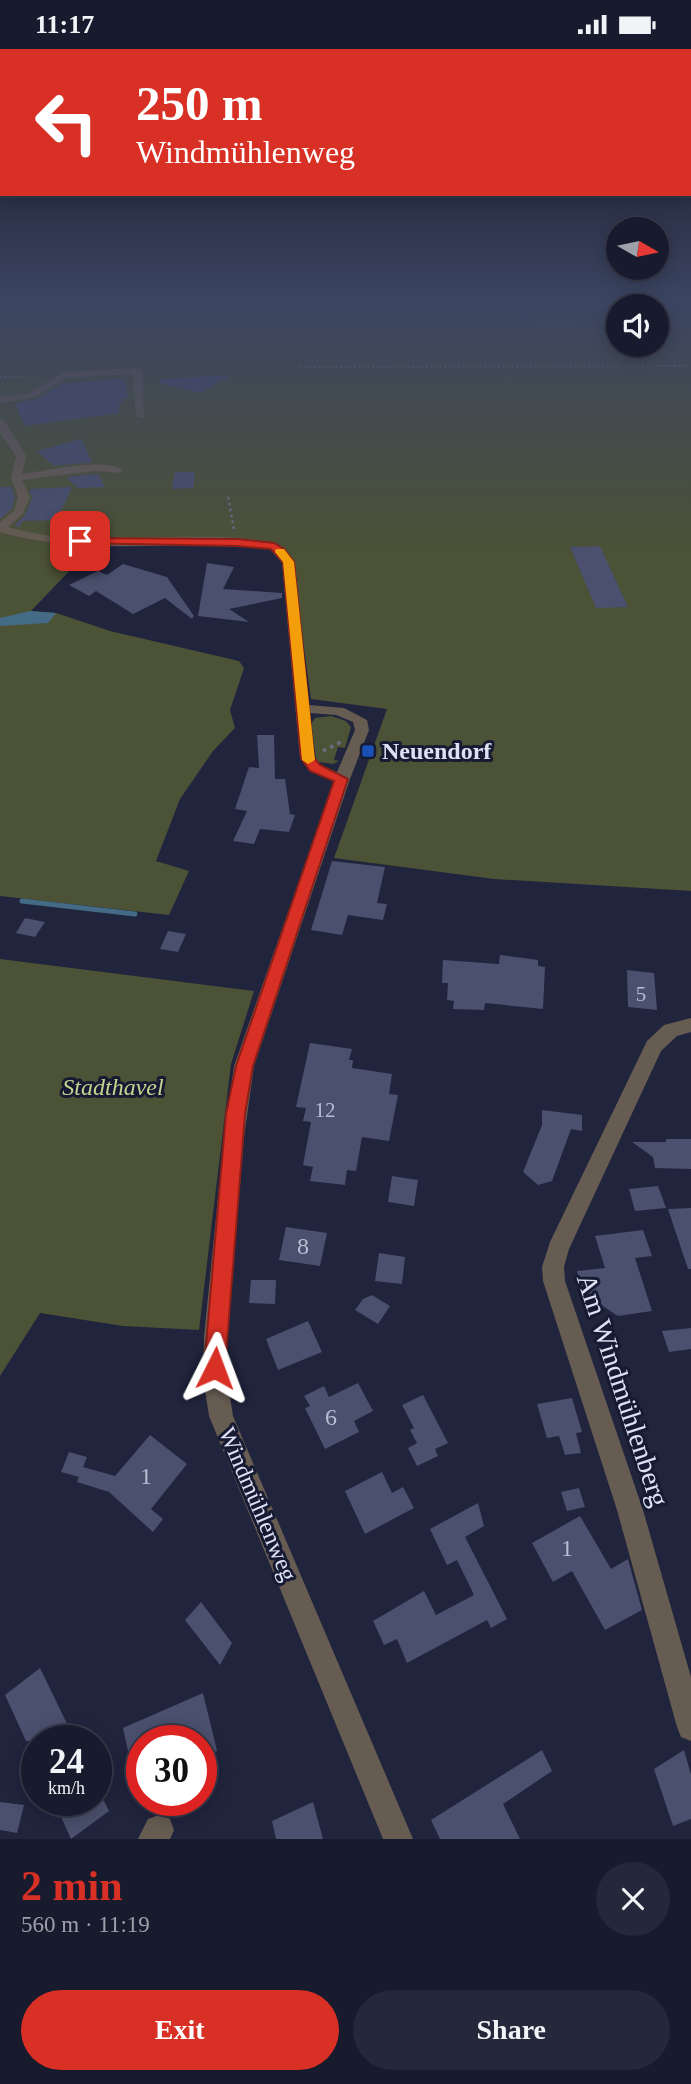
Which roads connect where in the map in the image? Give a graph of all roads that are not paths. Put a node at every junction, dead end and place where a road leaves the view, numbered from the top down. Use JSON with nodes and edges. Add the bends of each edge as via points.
{"nodes":[{"id":1,"x":42,"y":389,"type":"edge"},
{"id":2,"x":138,"y":389,"type":"edge"},
{"id":3,"x":0,"y":400,"type":"edge"},
{"id":4,"x":141,"y":416,"type":"dead end"},
{"id":5,"x":0,"y":422,"type":"edge"},
{"id":6,"x":118,"y":471,"type":"dead end"},
{"id":7,"x":16,"y":478,"type":"junction"},
{"id":8,"x":0,"y":528,"type":"edge"},
{"id":9,"x":302,"y":709,"type":"junction"},
{"id":10,"x":342,"y":779,"type":"junction"},
{"id":11,"x":691,"y":1025,"type":"edge"},
{"id":12,"x":691,"y":1727,"type":"edge"},
{"id":13,"x":398,"y":1839,"type":"edge"}],
"edges":[{"from":1,"to":3,"type":"street","via":[[33,395]]},
{"from":2,"to":4,"type":"street"},
{"from":5,"to":7,"type":"street","via":[[21,456]]},
{"from":6,"to":7,"type":"street","via":[[96,468]]},
{"from":7,"to":8,"type":"street","via":[[23,504]]},
{"from":8,"to":9,"type":"street","via":[[36,539],[274,546],[288,562]]},
{"from":9,"to":10,"type":"street","via":[[307,758],[315,768]]},
{"from":9,"to":10,"type":"street","name":"Windmühlenweg","via":[[328,708],[360,720],[362,730]]},
{"from":10,"to":13,"type":"street","name":"Windmühlenweg","via":[[244,1066],[218,1319],[216,1395],[220,1416]]},
{"from":11,"to":12,"type":"street","name":"Am Windmühlenberg","via":[[671,1030],[654,1046],[553,1267],[554,1282],[631,1510]]}]}
